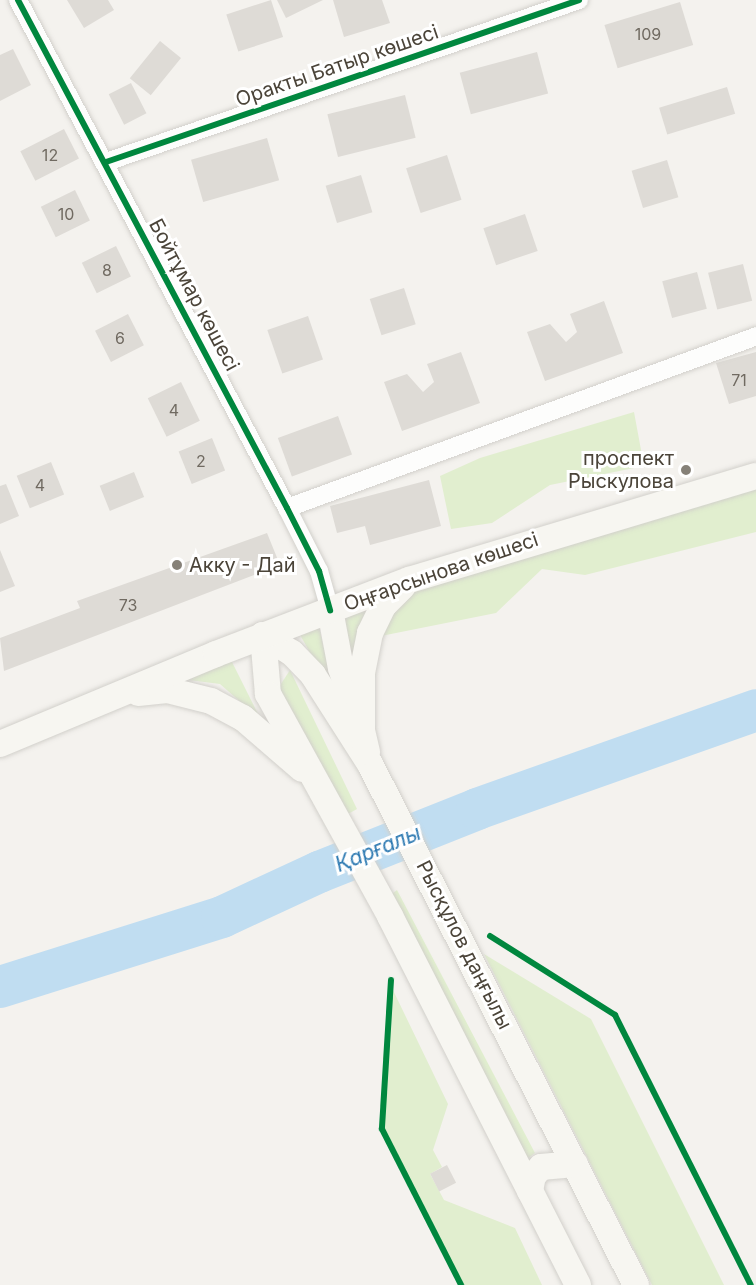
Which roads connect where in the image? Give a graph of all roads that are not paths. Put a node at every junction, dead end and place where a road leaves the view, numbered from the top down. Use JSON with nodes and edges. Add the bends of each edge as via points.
{"nodes":[{"id":1,"x":18,"y":0,"type":"edge"},
{"id":2,"x":579,"y":0,"type":"edge"},
{"id":3,"x":106,"y":162,"type":"junction"},
{"id":4,"x":756,"y":336,"type":"edge"},
{"id":5,"x":756,"y":476,"type":"edge"},
{"id":6,"x":287,"y":508,"type":"junction"},
{"id":7,"x":409,"y":580,"type":"junction"},
{"id":8,"x":330,"y":610,"type":"junction"},
{"id":9,"x":263,"y":635,"type":"junction"},
{"id":10,"x":114,"y":695,"type":"junction"},
{"id":11,"x":362,"y":731,"type":"junction"},
{"id":12,"x":0,"y":744,"type":"edge"},
{"id":13,"x":370,"y":764,"type":"junction"},
{"id":14,"x":324,"y":794,"type":"junction"},
{"id":15,"x":575,"y":1164,"type":"junction"},
{"id":16,"x":531,"y":1191,"type":"junction"},
{"id":17,"x":578,"y":1285,"type":"edge"},
{"id":18,"x":636,"y":1285,"type":"edge"}],
"edges":[{"from":1,"to":3,"type":"street","name":"Бойтұмар көшесі"},
{"from":2,"to":3,"type":"street","name":"Оракты Батыр көшесі"},
{"from":3,"to":6,"type":"street","name":"Бойтұмар көшесі"},
{"from":4,"to":6,"type":"street"},
{"from":5,"to":7,"type":"main road","name":"Оңғарсынова көшесі"},
{"from":6,"to":8,"type":"street","name":"Бойтұмар көшесі","via":[[319,571]]},
{"from":7,"to":8,"type":"main road","name":"Оңғарсынова көшесі"},
{"from":7,"to":11,"type":"main road","via":[[383,606],[370,633],[362,673]]},
{"from":8,"to":9,"type":"main road","name":"Оңғарсынова көшесі"},
{"from":8,"to":11,"type":"main road","via":[[341,668]]},
{"from":9,"to":10,"type":"main road","name":"Оңғарсынова көшесі"},
{"from":9,"to":13,"type":"main road","name":"Рысқұлов даңғылы","via":[[292,653],[313,675]]},
{"from":9,"to":14,"type":"main road","via":[[268,694]]},
{"from":10,"to":12,"type":"main road","name":"Оңғарсынова көшесі"},
{"from":10,"to":14,"type":"main road","via":[[168,690],[211,701],[243,718],[294,761]]},
{"from":11,"to":13,"type":"main road"},
{"from":13,"to":15,"type":"main road","name":"Рысқұлов даңғылы"},
{"from":14,"to":16,"type":"main road"},
{"from":15,"to":16,"type":"main road","via":[[541,1167],[533,1176]]},
{"from":15,"to":18,"type":"main road","name":"Рысқұлов даңғылы"},
{"from":16,"to":17,"type":"main road"}]}
